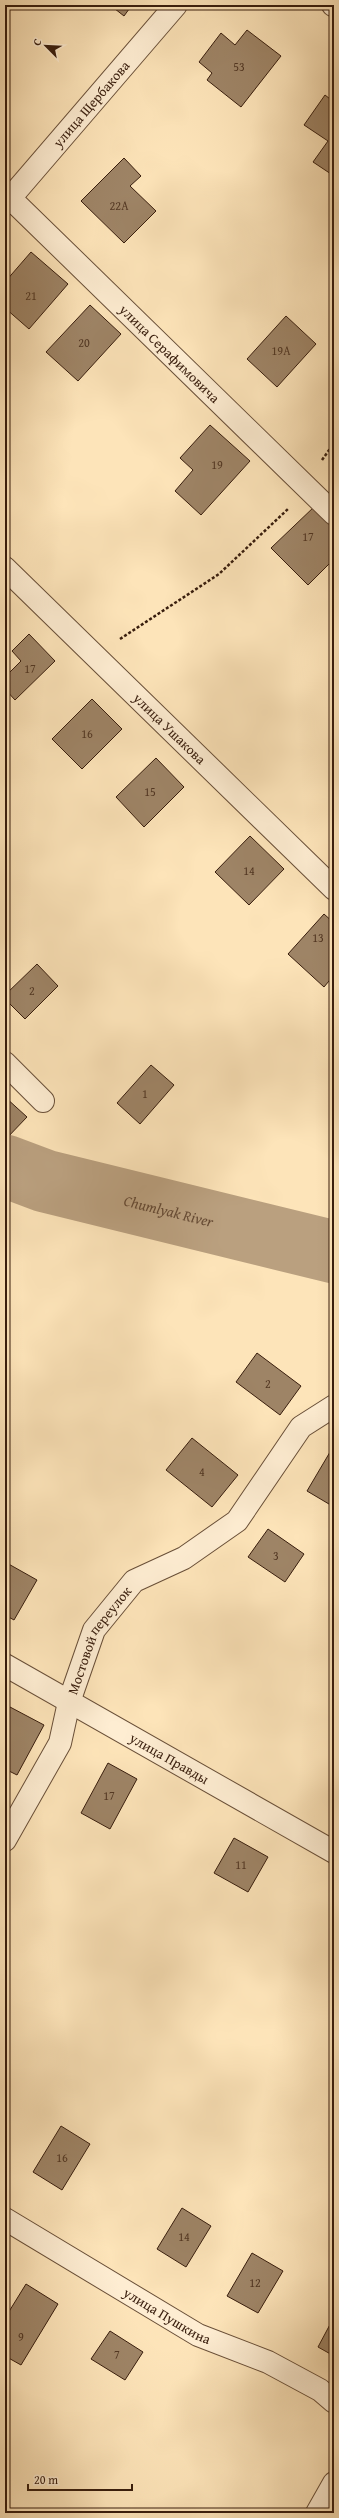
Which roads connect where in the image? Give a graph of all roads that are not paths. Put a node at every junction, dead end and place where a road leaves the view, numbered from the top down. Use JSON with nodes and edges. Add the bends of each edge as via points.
{"nodes":[{"id":1,"x":176,"y":5,"type":"edge"},
{"id":2,"x":7,"y":198,"type":"edge"},
{"id":3,"x":334,"y":514,"type":"edge"},
{"id":4,"x":5,"y":568,"type":"edge"},
{"id":5,"x":334,"y":889,"type":"edge"},
{"id":6,"x":5,"y":1063,"type":"edge"},
{"id":7,"x":43,"y":1101,"type":"dead end"},
{"id":8,"x":334,"y":1406,"type":"edge"},
{"id":9,"x":5,"y":1665,"type":"edge"},
{"id":10,"x":69,"y":1702,"type":"junction"},
{"id":11,"x":5,"y":1840,"type":"edge"},
{"id":12,"x":334,"y":1852,"type":"edge"},
{"id":13,"x":5,"y":2219,"type":"edge"},
{"id":14,"x":334,"y":2402,"type":"edge"},
{"id":15,"x":334,"y":2483,"type":"edge"},
{"id":16,"x":317,"y":2513,"type":"edge"}],
"edges":[{"from":1,"to":2,"type":"street","name":"улица Щербакова"},
{"from":2,"to":3,"type":"street","name":"улица Серафимовича"},
{"from":4,"to":5,"type":"street","name":"улица Ушакова"},
{"from":6,"to":7,"type":"street"},
{"from":8,"to":10,"type":"street","name":"Мостовой переулок","via":[[301,1427],[237,1521],[184,1558],[134,1581],[94,1630]]},
{"from":9,"to":10,"type":"street","name":"улица Правды"},
{"from":10,"to":11,"type":"street","name":"Мостовой переулок","via":[[60,1743]]},
{"from":10,"to":12,"type":"street","name":"улица Правды"},
{"from":13,"to":14,"type":"street","name":"улица Пушкина","via":[[198,2335],[268,2362],[320,2390]]},
{"from":15,"to":16,"type":"street"}]}
